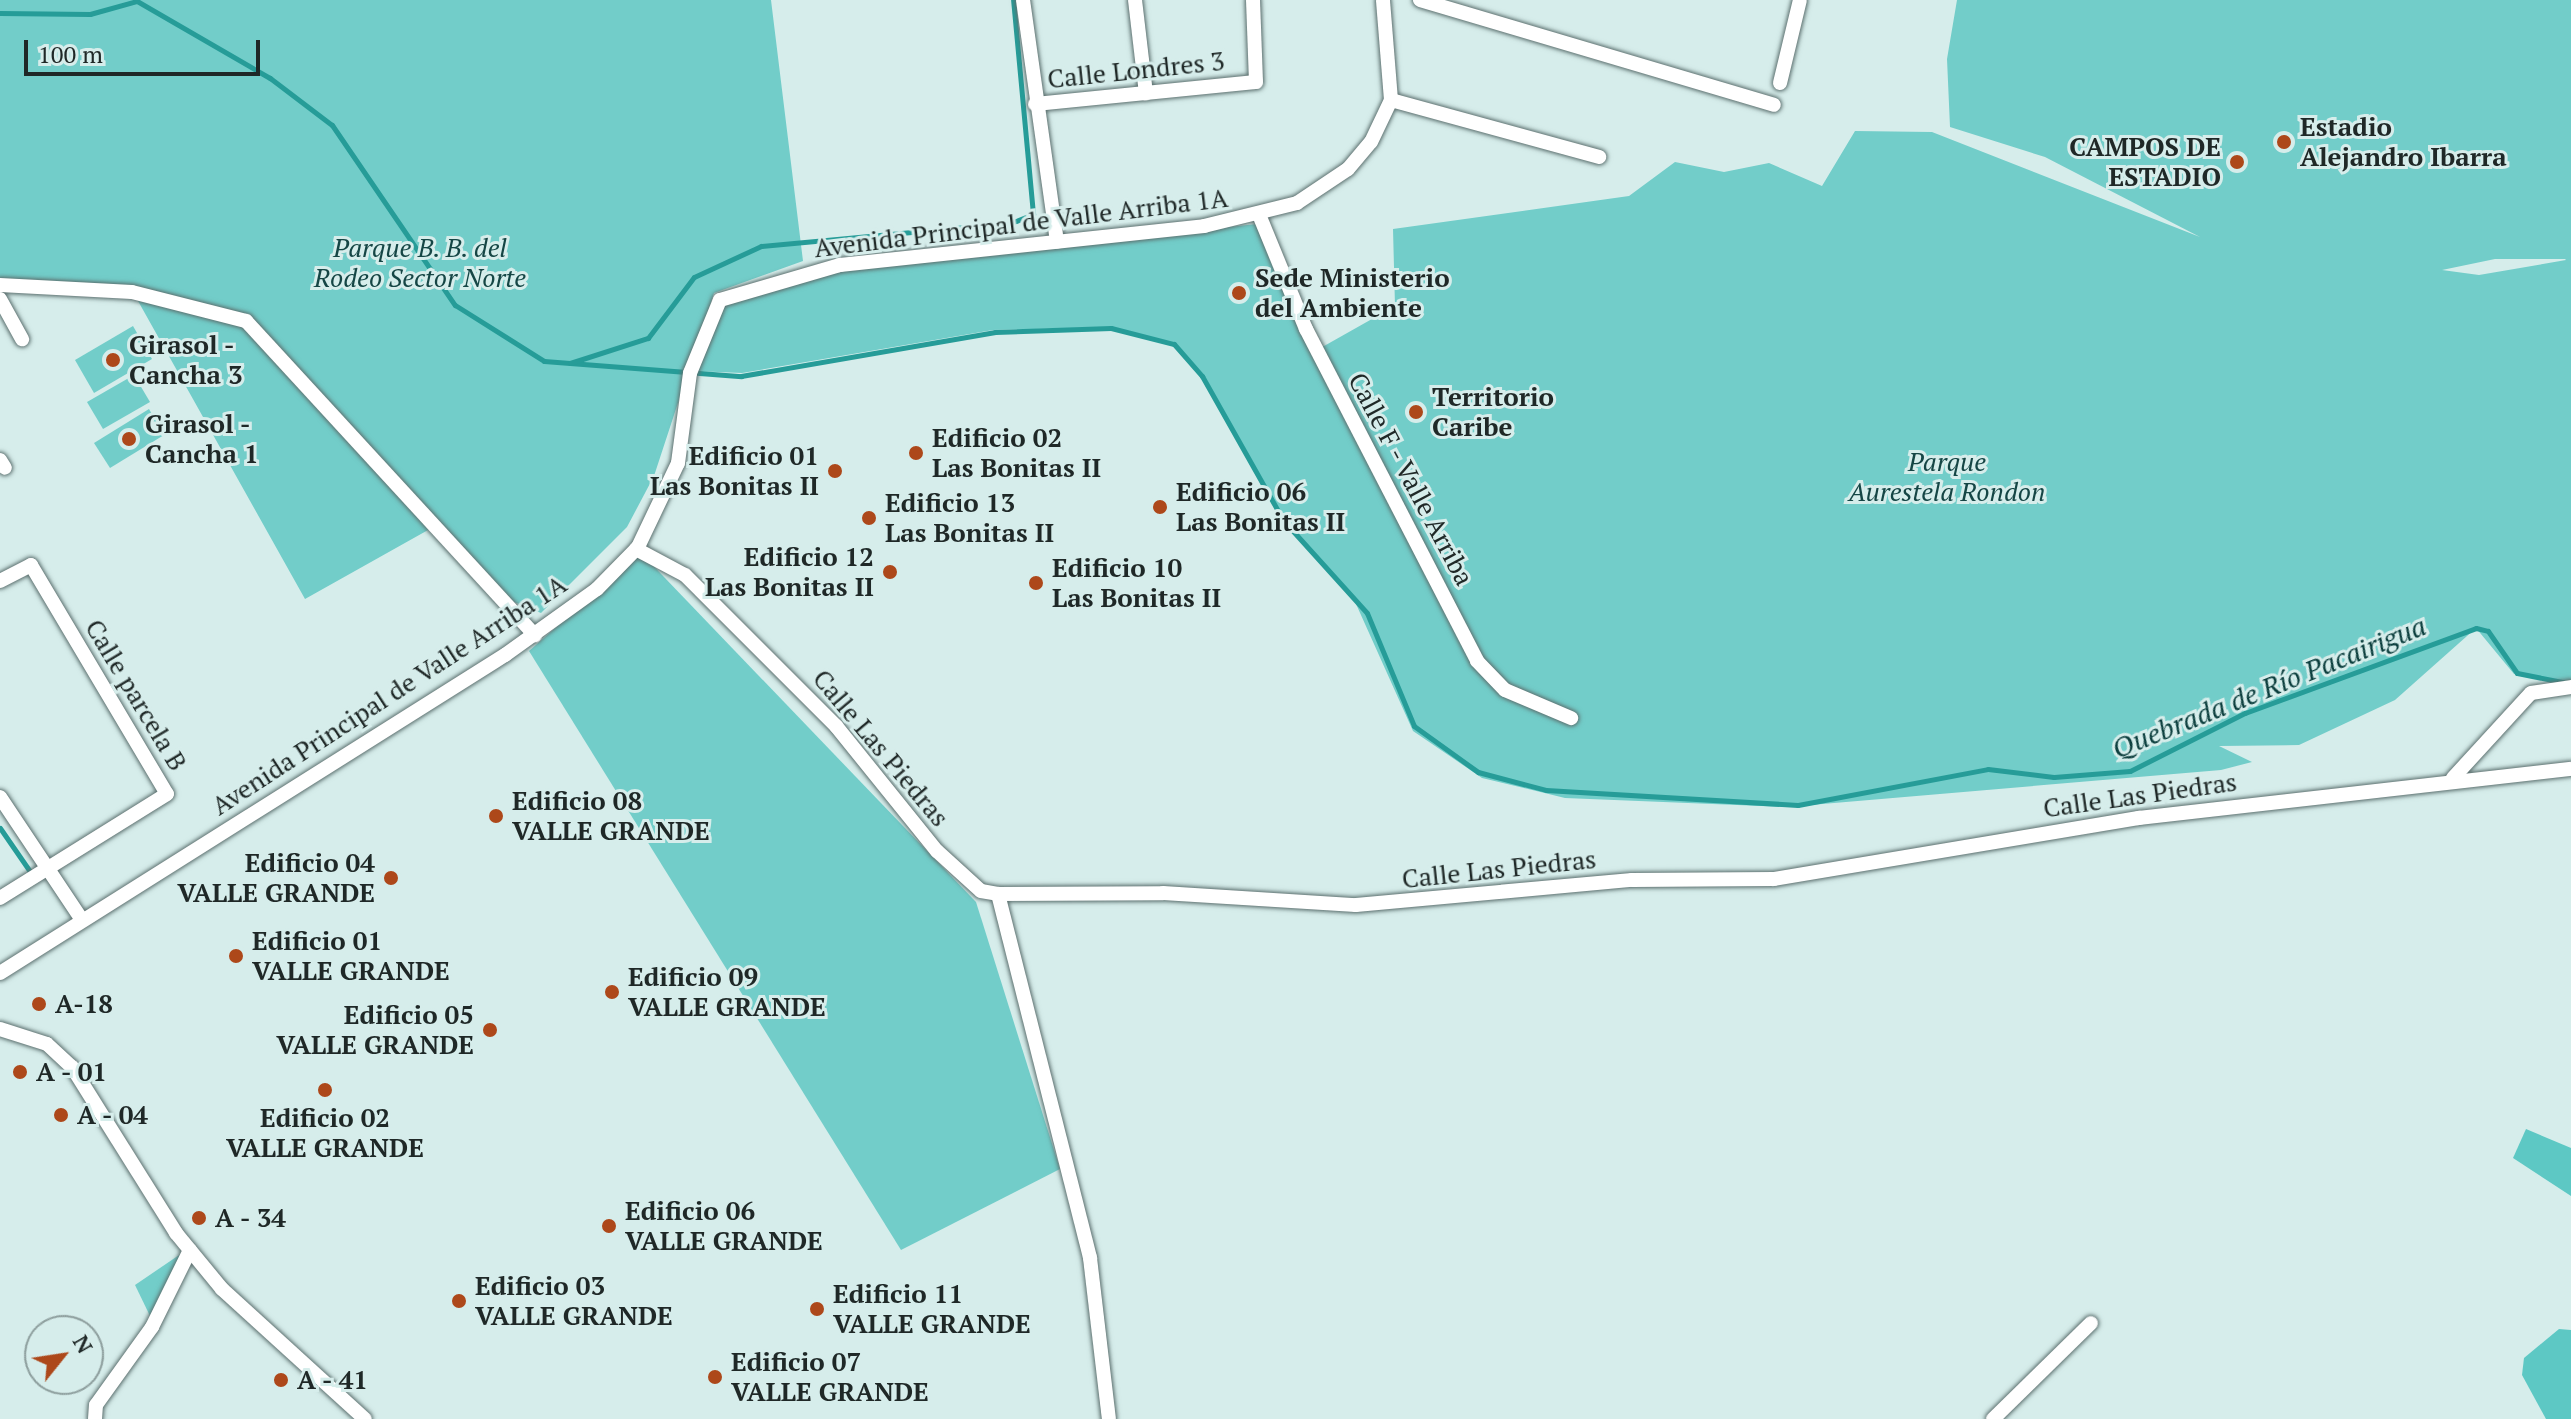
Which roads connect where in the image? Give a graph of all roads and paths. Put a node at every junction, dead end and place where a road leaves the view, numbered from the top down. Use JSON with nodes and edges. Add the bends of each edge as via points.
{"nodes":[{"id":1,"x":1023,"y":0,"type":"edge"},
{"id":2,"x":1135,"y":0,"type":"edge"},
{"id":3,"x":1253,"y":0,"type":"edge"},
{"id":4,"x":1383,"y":0,"type":"edge"},
{"id":5,"x":1420,"y":0,"type":"edge"},
{"id":6,"x":1800,"y":0,"type":"edge"},
{"id":7,"x":1780,"y":83,"type":"dead end"},
{"id":8,"x":1146,"y":93,"type":"junction"},
{"id":9,"x":1391,"y":100,"type":"junction"},
{"id":10,"x":1035,"y":104,"type":"junction"},
{"id":11,"x":1774,"y":105,"type":"dead end"},
{"id":12,"x":1599,"y":157,"type":"dead end"},
{"id":13,"x":1260,"y":217,"type":"junction"},
{"id":14,"x":1057,"y":242,"type":"junction"},
{"id":15,"x":0,"y":285,"type":"edge"},
{"id":16,"x":0,"y":299,"type":"edge"},
{"id":17,"x":22,"y":339,"type":"dead end"},
{"id":18,"x":636,"y":549,"type":"junction"},
{"id":19,"x":0,"y":581,"type":"edge"},
{"id":20,"x":535,"y":635,"type":"junction"},
{"id":21,"x":2571,"y":687,"type":"edge"},
{"id":22,"x":1571,"y":718,"type":"dead end"},
{"id":23,"x":2571,"y":769,"type":"edge"},
{"id":24,"x":2453,"y":778,"type":"junction"},
{"id":25,"x":0,"y":797,"type":"edge"},
{"id":26,"x":47,"y":870,"type":"junction"},
{"id":27,"x":998,"y":894,"type":"junction"},
{"id":28,"x":0,"y":898,"type":"edge"},
{"id":29,"x":82,"y":920,"type":"junction"},
{"id":30,"x":0,"y":973,"type":"edge"},
{"id":31,"x":0,"y":1029,"type":"edge"},
{"id":32,"x":190,"y":1250,"type":"junction"},
{"id":33,"x":2091,"y":1323,"type":"dead end"},
{"id":34,"x":95,"y":1419,"type":"edge"},
{"id":35,"x":365,"y":1419,"type":"edge"},
{"id":36,"x":1109,"y":1419,"type":"edge"},
{"id":37,"x":1993,"y":1419,"type":"edge"}],
"edges":[{"from":1,"to":10,"type":"street"},
{"from":2,"to":8,"type":"street"},
{"from":3,"to":8,"type":"street","name":"Calle Londres 3","via":[[1256,82]]},
{"from":4,"to":9,"type":"street"},
{"from":5,"to":11,"type":"street"},
{"from":6,"to":7,"type":"street"},
{"from":8,"to":10,"type":"street","name":"Calle Londres 3"},
{"from":9,"to":12,"type":"street"},
{"from":9,"to":13,"type":"street","name":"Avenida Principal de Valle Arriba 1A","via":[[1348,169],[1307,199]]},
{"from":10,"to":14,"type":"street"},
{"from":13,"to":14,"type":"street","name":"Avenida Principal de Valle Arriba 1A"},
{"from":13,"to":22,"type":"street","name":"Calle F - Valle Arriba","via":[[1306,329],[1477,661],[1505,690]]},
{"from":14,"to":18,"type":"street","name":"Avenida Principal de Valle Arriba 1A","via":[[840,265],[720,300],[690,373],[678,463]]},
{"from":15,"to":20,"type":"street","via":[[132,292],[246,321]]},
{"from":16,"to":17,"type":"street"},
{"from":18,"to":20,"type":"street","name":"Avenida Principal de Valle Arriba 1A"},
{"from":18,"to":27,"type":"street","name":"Calle Las Piedras","via":[[685,575],[836,726],[937,851],[981,891]]},
{"from":19,"to":26,"type":"street","name":"Calle parcela B","via":[[31,565],[167,794]]},
{"from":20,"to":29,"type":"street","name":"Avenida Principal de Valle Arriba 1A"},
{"from":21,"to":24,"type":"street","via":[[2531,693]]},
{"from":23,"to":24,"type":"street","name":"Calle Las Piedras","via":[[2505,780]]},
{"from":24,"to":27,"type":"street","name":"Calle Las Piedras","via":[[2139,818],[1774,879],[1632,880],[1356,905],[1163,893]]},
{"from":25,"to":26,"type":"street"},
{"from":26,"to":28,"type":"street","name":"Calle parcela B"},
{"from":26,"to":29,"type":"street"},
{"from":27,"to":36,"type":"street","via":[[1090,1258]]},
{"from":29,"to":30,"type":"street","name":"Avenida Principal de Valle Arriba 1A"},
{"from":31,"to":32,"type":"street","via":[[47,1044],[72,1067]]},
{"from":32,"to":34,"type":"street","via":[[152,1327],[96,1405]]},
{"from":32,"to":35,"type":"street"},
{"from":33,"to":37,"type":"street"}]}
